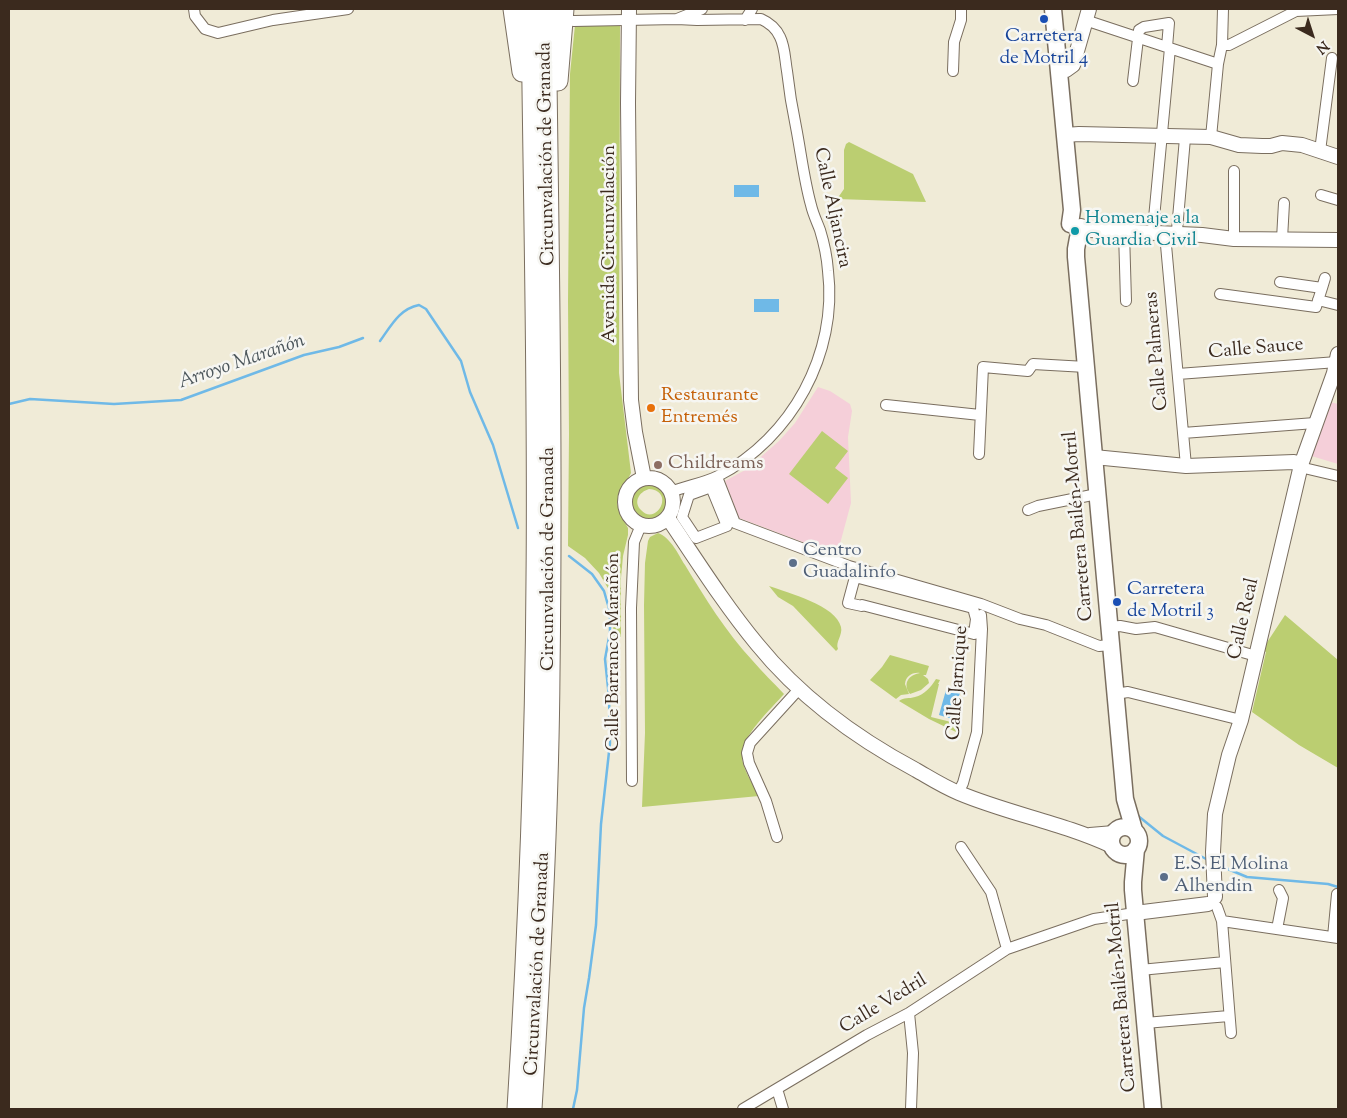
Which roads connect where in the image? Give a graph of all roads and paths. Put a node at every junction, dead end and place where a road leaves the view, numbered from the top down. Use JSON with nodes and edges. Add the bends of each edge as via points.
{"nodes":[{"id":1,"x":194,"y":9,"type":"edge"},
{"id":2,"x":348,"y":9,"type":"edge"},
{"id":3,"x":513,"y":9,"type":"edge"},
{"id":4,"x":531,"y":9,"type":"edge"},
{"id":5,"x":546,"y":9,"type":"edge"},
{"id":6,"x":702,"y":9,"type":"edge"},
{"id":7,"x":752,"y":9,"type":"edge"},
{"id":8,"x":961,"y":9,"type":"edge"},
{"id":9,"x":1053,"y":9,"type":"edge"},
{"id":10,"x":1223,"y":9,"type":"edge"},
{"id":11,"x":1315,"y":9,"type":"edge"},
{"id":12,"x":1338,"y":9,"type":"edge"},
{"id":13,"x":629,"y":14,"type":"edge"},
{"id":14,"x":568,"y":15,"type":"edge"},
{"id":15,"x":1087,"y":15,"type":"edge"},
{"id":16,"x":677,"y":19,"type":"junction"},
{"id":17,"x":759,"y":19,"type":"junction"},
{"id":18,"x":745,"y":20,"type":"junction"},
{"id":19,"x":1138,"y":38,"type":"junction"},
{"id":20,"x":1222,"y":45,"type":"junction"},
{"id":21,"x":1169,"y":48,"type":"junction"},
{"id":22,"x":1332,"y":58,"type":"dead end"},
{"id":23,"x":1218,"y":64,"type":"junction"},
{"id":24,"x":1059,"y":70,"type":"junction"},
{"id":25,"x":953,"y":72,"type":"dead end"},
{"id":26,"x":1133,"y":81,"type":"dead end"},
{"id":27,"x":1065,"y":135,"type":"junction"},
{"id":28,"x":1162,"y":136,"type":"junction"},
{"id":29,"x":1210,"y":137,"type":"junction"},
{"id":30,"x":1185,"y":138,"type":"junction"},
{"id":31,"x":533,"y":140,"type":"junction"},
{"id":32,"x":1320,"y":151,"type":"junction"},
{"id":33,"x":548,"y":156,"type":"junction"},
{"id":34,"x":1338,"y":157,"type":"edge"},
{"id":35,"x":1234,"y":171,"type":"dead end"},
{"id":36,"x":1321,"y":195,"type":"dead end"},
{"id":37,"x":1338,"y":200,"type":"edge"},
{"id":38,"x":1284,"y":204,"type":"dead end"},
{"id":39,"x":1077,"y":230,"type":"junction"},
{"id":40,"x":1165,"y":231,"type":"junction"},
{"id":41,"x":1124,"y":232,"type":"junction"},
{"id":42,"x":1234,"y":239,"type":"junction"},
{"id":43,"x":1282,"y":239,"type":"junction"},
{"id":44,"x":1338,"y":240,"type":"edge"},
{"id":45,"x":1280,"y":282,"type":"dead end"},
{"id":46,"x":1220,"y":294,"type":"dead end"},
{"id":47,"x":1318,"y":300,"type":"junction"},
{"id":48,"x":1126,"y":301,"type":"dead end"},
{"id":49,"x":1338,"y":305,"type":"edge"},
{"id":50,"x":1337,"y":366,"type":"edge"},
{"id":51,"x":1086,"y":367,"type":"junction"},
{"id":52,"x":1178,"y":374,"type":"junction"},
{"id":53,"x":886,"y":405,"type":"dead end"},
{"id":54,"x":980,"y":415,"type":"junction"},
{"id":55,"x":1315,"y":423,"type":"junction"},
{"id":56,"x":1183,"y":433,"type":"junction"},
{"id":57,"x":979,"y":454,"type":"dead end"},
{"id":58,"x":1094,"y":457,"type":"junction"},
{"id":59,"x":1301,"y":465,"type":"junction"},
{"id":60,"x":1186,"y":466,"type":"junction"},
{"id":61,"x":1338,"y":476,"type":"edge"},
{"id":62,"x":717,"y":477,"type":"junction"},
{"id":63,"x":644,"y":478,"type":"junction"},
{"id":64,"x":672,"y":492,"type":"junction"},
{"id":65,"x":1097,"y":494,"type":"junction"},
{"id":66,"x":1028,"y":510,"type":"dead end"},
{"id":67,"x":682,"y":517,"type":"joint"},
{"id":68,"x":668,"y":518,"type":"junction"},
{"id":69,"x":641,"y":525,"type":"junction"},
{"id":70,"x":981,"y":604,"type":"junction"},
{"id":71,"x":1109,"y":627,"type":"junction"},
{"id":72,"x":974,"y":634,"type":"joint"},
{"id":73,"x":1111,"y":645,"type":"junction"},
{"id":74,"x":1256,"y":656,"type":"junction"},
{"id":75,"x":800,"y":688,"type":"junction"},
{"id":76,"x":1115,"y":694,"type":"junction"},
{"id":77,"x":1241,"y":720,"type":"junction"},
{"id":78,"x":632,"y":781,"type":"dead end"},
{"id":79,"x":958,"y":793,"type":"junction"},
{"id":80,"x":777,"y":837,"type":"dead end"},
{"id":81,"x":1123,"y":840,"type":"junction"},
{"id":82,"x":961,"y":847,"type":"dead end"},
{"id":83,"x":1279,"y":890,"type":"dead end"},
{"id":84,"x":1337,"y":894,"type":"dead end"},
{"id":85,"x":1214,"y":903,"type":"junction"},
{"id":86,"x":1135,"y":913,"type":"junction"},
{"id":87,"x":1222,"y":921,"type":"junction"},
{"id":88,"x":1278,"y":929,"type":"junction"},
{"id":89,"x":1335,"y":937,"type":"edge"},
{"id":90,"x":1007,"y":949,"type":"junction"},
{"id":91,"x":1225,"y":962,"type":"junction"},
{"id":92,"x":1140,"y":970,"type":"junction"},
{"id":93,"x":908,"y":1013,"type":"junction"},
{"id":94,"x":1229,"y":1016,"type":"junction"},
{"id":95,"x":1145,"y":1023,"type":"junction"},
{"id":96,"x":1231,"y":1033,"type":"dead end"},
{"id":97,"x":777,"y":1089,"type":"junction"},
{"id":98,"x":517,"y":1109,"type":"edge"},
{"id":99,"x":532,"y":1109,"type":"edge"},
{"id":100,"x":743,"y":1109,"type":"edge"},
{"id":101,"x":783,"y":1109,"type":"edge"},
{"id":102,"x":911,"y":1109,"type":"edge"},
{"id":103,"x":1153,"y":1109,"type":"edge"}],
"edges":[{"from":1,"to":2,"type":"street","via":[[205,29],[218,33],[274,20]]},
{"from":3,"to":31,"type":"highway","via":[[526,114]]},
{"from":4,"to":31,"type":"highway","name":"Circunvalación de Granada"},
{"from":5,"to":33,"type":"highway","name":"Circunvalación de Granada"},
{"from":6,"to":16,"type":"street"},
{"from":7,"to":17,"type":"street","name":"Calle Aljancira"},
{"from":7,"to":18,"type":"street","name":"Calle Aljancira"},
{"from":8,"to":25,"type":"street","via":[[954,42]]},
{"from":9,"to":24,"type":"main road","name":"Carretera Bailén-Motril"},
{"from":10,"to":20,"type":"street"},
{"from":11,"to":12,"type":"street"},
{"from":11,"to":20,"type":"street","via":[[1296,11]]},
{"from":13,"to":14,"type":"street"},
{"from":13,"to":16,"type":"street"},
{"from":13,"to":63,"type":"street","name":"Avenida Circunvalación","via":[[631,400]]},
{"from":14,"to":33,"type":"highway","via":[[554,132]]},
{"from":15,"to":19,"type":"street"},
{"from":15,"to":24,"type":"street","via":[[1073,65]]},
{"from":16,"to":18,"type":"street"},
{"from":17,"to":18,"type":"street"},
{"from":17,"to":62,"type":"street","name":"Calle Aljancira","via":[[770,23],[783,48],[805,177],[828,270],[829,309],[820,353],[797,404],[761,446]]},
{"from":19,"to":21,"type":"street"},
{"from":19,"to":21,"type":"street","via":[[1144,27],[1169,23]]},
{"from":19,"to":26,"type":"street"},
{"from":20,"to":23,"type":"street"},
{"from":21,"to":23,"type":"street"},
{"from":21,"to":28,"type":"street"},
{"from":22,"to":32,"type":"street"},
{"from":23,"to":29,"type":"street"},
{"from":24,"to":27,"type":"main road","name":"Carretera Bailén-Motril"},
{"from":27,"to":28,"type":"street"},
{"from":27,"to":39,"type":"main road","name":"Carretera Bailén-Motril"},
{"from":28,"to":30,"type":"street"},
{"from":28,"to":40,"type":"street"},
{"from":29,"to":30,"type":"street"},
{"from":29,"to":32,"type":"street","via":[[1239,145],[1282,143]]},
{"from":30,"to":40,"type":"street"},
{"from":31,"to":98,"type":"highway","name":"Circunvalación de Granada","via":[[535,683],[531,851]]},
{"from":32,"to":34,"type":"street"},
{"from":33,"to":99,"type":"highway","name":"Circunvalación de Granada","via":[[550,675]]},
{"from":35,"to":42,"type":"street"},
{"from":36,"to":37,"type":"street"},
{"from":38,"to":43,"type":"street"},
{"from":39,"to":41,"type":"street"},
{"from":39,"to":51,"type":"main road","name":"Carretera Bailén-Motril"},
{"from":40,"to":41,"type":"street"},
{"from":40,"to":42,"type":"street"},
{"from":40,"to":52,"type":"street","name":"Calle Palmeras"},
{"from":41,"to":48,"type":"street"},
{"from":42,"to":43,"type":"street"},
{"from":43,"to":44,"type":"street"},
{"from":45,"to":47,"type":"street","via":[[1323,283]]},
{"from":46,"to":47,"type":"street","via":[[1316,307]]},
{"from":47,"to":49,"type":"street"},
{"from":50,"to":52,"type":"street","name":"Calle Sauce"},
{"from":50,"to":55,"type":"street","name":"Calle Real"},
{"from":51,"to":54,"type":"street","via":[[1033,364],[1028,371],[983,367]]},
{"from":51,"to":58,"type":"main road","name":"Carretera Bailén-Motril"},
{"from":52,"to":56,"type":"street","name":"Calle Palmeras"},
{"from":53,"to":54,"type":"street"},
{"from":54,"to":57,"type":"street"},
{"from":55,"to":56,"type":"street"},
{"from":55,"to":59,"type":"street","name":"Calle Real"},
{"from":56,"to":60,"type":"street","name":"Calle Palmeras"},
{"from":58,"to":60,"type":"street"},
{"from":58,"to":65,"type":"main road","name":"Carretera Bailén-Motril"},
{"from":59,"to":60,"type":"street","via":[[1294,462]]},
{"from":59,"to":61,"type":"street"},
{"from":59,"to":74,"type":"street","name":"Calle Real"},
{"from":62,"to":64,"type":"street","name":"Calle Aljancira"},
{"from":62,"to":70,"type":"street","via":[[735,523],[849,566]]},
{"from":63,"to":64,"type":"street","via":[[657,479]]},
{"from":63,"to":69,"type":"street","via":[[628,490],[625,504],[630,516]]},
{"from":64,"to":68,"type":"street","via":[[673,505]]},
{"from":65,"to":66,"type":"street"},
{"from":65,"to":71,"type":"main road","name":"Carretera Bailén-Motril"},
{"from":67,"to":67,"type":"street","via":[[689,495],[711,487],[726,526],[696,538]]},
{"from":68,"to":69,"type":"street","via":[[655,526]]},
{"from":68,"to":75,"type":"street","via":[[714,589],[757,645]]},
{"from":69,"to":78,"type":"street","name":"Calle Barranco Marañón","via":[[634,542],[630,608]]},
{"from":70,"to":73,"type":"street","via":[[1098,646]]},
{"from":70,"to":79,"type":"street","name":"Calle Jarnique","via":[[977,732]]},
{"from":71,"to":73,"type":"main road","name":"Carretera Bailén-Motril"},
{"from":71,"to":74,"type":"street","via":[[1154,627]]},
{"from":72,"to":72,"type":"street","via":[[848,603],[855,577],[974,608]]},
{"from":73,"to":76,"type":"main road","name":"Carretera Bailén-Motril"},
{"from":74,"to":77,"type":"street","name":"Calle Real"},
{"from":75,"to":79,"type":"street","via":[[862,739]]},
{"from":75,"to":80,"type":"street","via":[[750,743],[747,753]]},
{"from":76,"to":77,"type":"street","via":[[1128,692]]},
{"from":76,"to":81,"type":"main road","name":"Carretera Bailén-Motril","via":[[1125,799]]},
{"from":77,"to":85,"type":"street","name":"Calle Real","via":[[1215,814]]},
{"from":79,"to":81,"type":"street","via":[[1090,835]]},
{"from":81,"to":86,"type":"main road","name":"Carretera Bailén-Motril"},
{"from":82,"to":90,"type":"street","via":[[991,892]]},
{"from":83,"to":88,"type":"street","via":[[1283,898]]},
{"from":84,"to":89,"type":"street"},
{"from":85,"to":86,"type":"street"},
{"from":85,"to":87,"type":"street"},
{"from":86,"to":90,"type":"street","name":"Calle Vedril","via":[[1094,919]]},
{"from":86,"to":92,"type":"main road","name":"Carretera Bailén-Motril"},
{"from":87,"to":88,"type":"street"},
{"from":87,"to":91,"type":"street"},
{"from":88,"to":89,"type":"street"},
{"from":90,"to":93,"type":"street","name":"Calle Vedril"},
{"from":91,"to":92,"type":"street"},
{"from":91,"to":94,"type":"street"},
{"from":92,"to":95,"type":"main road","name":"Carretera Bailén-Motril"},
{"from":93,"to":97,"type":"street","name":"Calle Vedril"},
{"from":93,"to":102,"type":"street","via":[[913,1053]]},
{"from":94,"to":95,"type":"street"},
{"from":94,"to":96,"type":"street"},
{"from":95,"to":103,"type":"main road","name":"Carretera Bailén-Motril"},
{"from":97,"to":100,"type":"street","name":"Calle Vedril"},
{"from":97,"to":101,"type":"street"}]}
